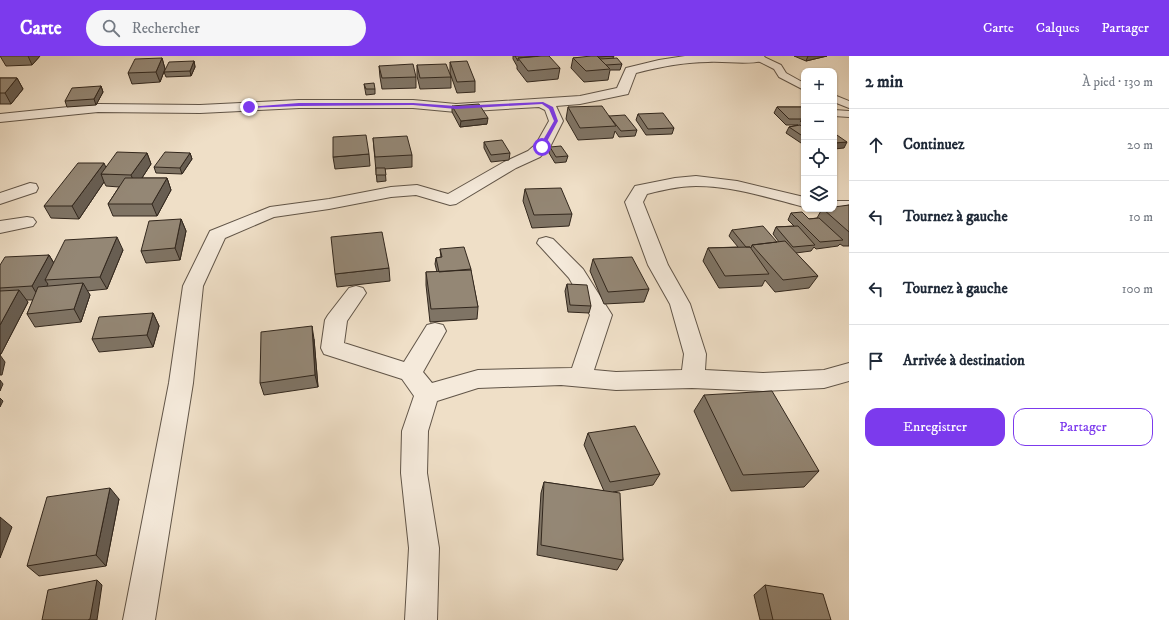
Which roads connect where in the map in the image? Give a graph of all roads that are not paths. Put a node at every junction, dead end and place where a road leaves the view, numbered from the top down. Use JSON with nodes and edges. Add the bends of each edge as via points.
{"nodes":[{"id":1,"x":762,"y":57,"type":"edge"},
{"id":2,"x":801,"y":85,"type":"edge"},
{"id":3,"x":837,"y":99,"type":"edge"},
{"id":4,"x":543,"y":103,"type":"junction"},
{"id":5,"x":849,"y":105,"type":"edge"},
{"id":6,"x":837,"y":113,"type":"edge"},
{"id":7,"x":849,"y":114,"type":"edge"},
{"id":8,"x":0,"y":118,"type":"edge"},
{"id":9,"x":30,"y":188,"type":"dead end"},
{"id":10,"x":0,"y":199,"type":"edge"},
{"id":11,"x":801,"y":201,"type":"edge"},
{"id":12,"x":837,"y":206,"type":"edge"},
{"id":13,"x":849,"y":206,"type":"edge"},
{"id":14,"x":27,"y":222,"type":"dead end"},
{"id":15,"x":0,"y":228,"type":"edge"},
{"id":16,"x":546,"y":243,"type":"dead end"},
{"id":17,"x":356,"y":293,"type":"dead end"},
{"id":18,"x":435,"y":331,"type":"dead end"},
{"id":19,"x":849,"y":372,"type":"edge"},
{"id":20,"x":410,"y":373,"type":"junction"},
{"id":21,"x":580,"y":378,"type":"junction"},
{"id":22,"x":692,"y":379,"type":"junction"},
{"id":23,"x":427,"y":394,"type":"junction"},
{"id":24,"x":139,"y":620,"type":"edge"},
{"id":25,"x":421,"y":620,"type":"edge"}],
"edges":[{"from":1,"to":2,"type":"lane","via":[[778,67],[782,75]]},
{"from":1,"to":4,"type":"street","via":[[748,61],[710,58],[658,63],[630,71],[623,91],[586,100]]},
{"from":3,"to":5,"type":"lane"},
{"from":4,"to":8,"type":"street","via":[[456,108],[413,104],[299,104],[200,109],[98,108]]},
{"from":4,"to":24,"type":"street","via":[[551,108],[556,121],[542,147],[534,154],[450,200],[417,190],[391,192],[270,212],[217,235],[193,286],[181,383]]},
{"from":6,"to":7,"type":"lane"},
{"from":9,"to":10,"type":"street"},
{"from":11,"to":22,"type":"street","via":[[741,186],[695,181],[642,190],[634,202],[658,265],[680,304],[695,354]]},
{"from":12,"to":13,"type":"street"},
{"from":14,"to":15,"type":"street"},
{"from":16,"to":21,"type":"street","via":[[576,274],[601,315]]},
{"from":17,"to":20,"type":"street","via":[[336,320],[332,348]]},
{"from":18,"to":20,"type":"street"},
{"from":19,"to":22,"type":"street","via":[[824,379],[763,382]]},
{"from":20,"to":23,"type":"street"},
{"from":21,"to":22,"type":"street","via":[[616,381]]},
{"from":21,"to":23,"type":"street","via":[[561,376],[478,380]]},
{"from":23,"to":25,"type":"street","via":[[415,430],[414,474],[424,548]]}]}
